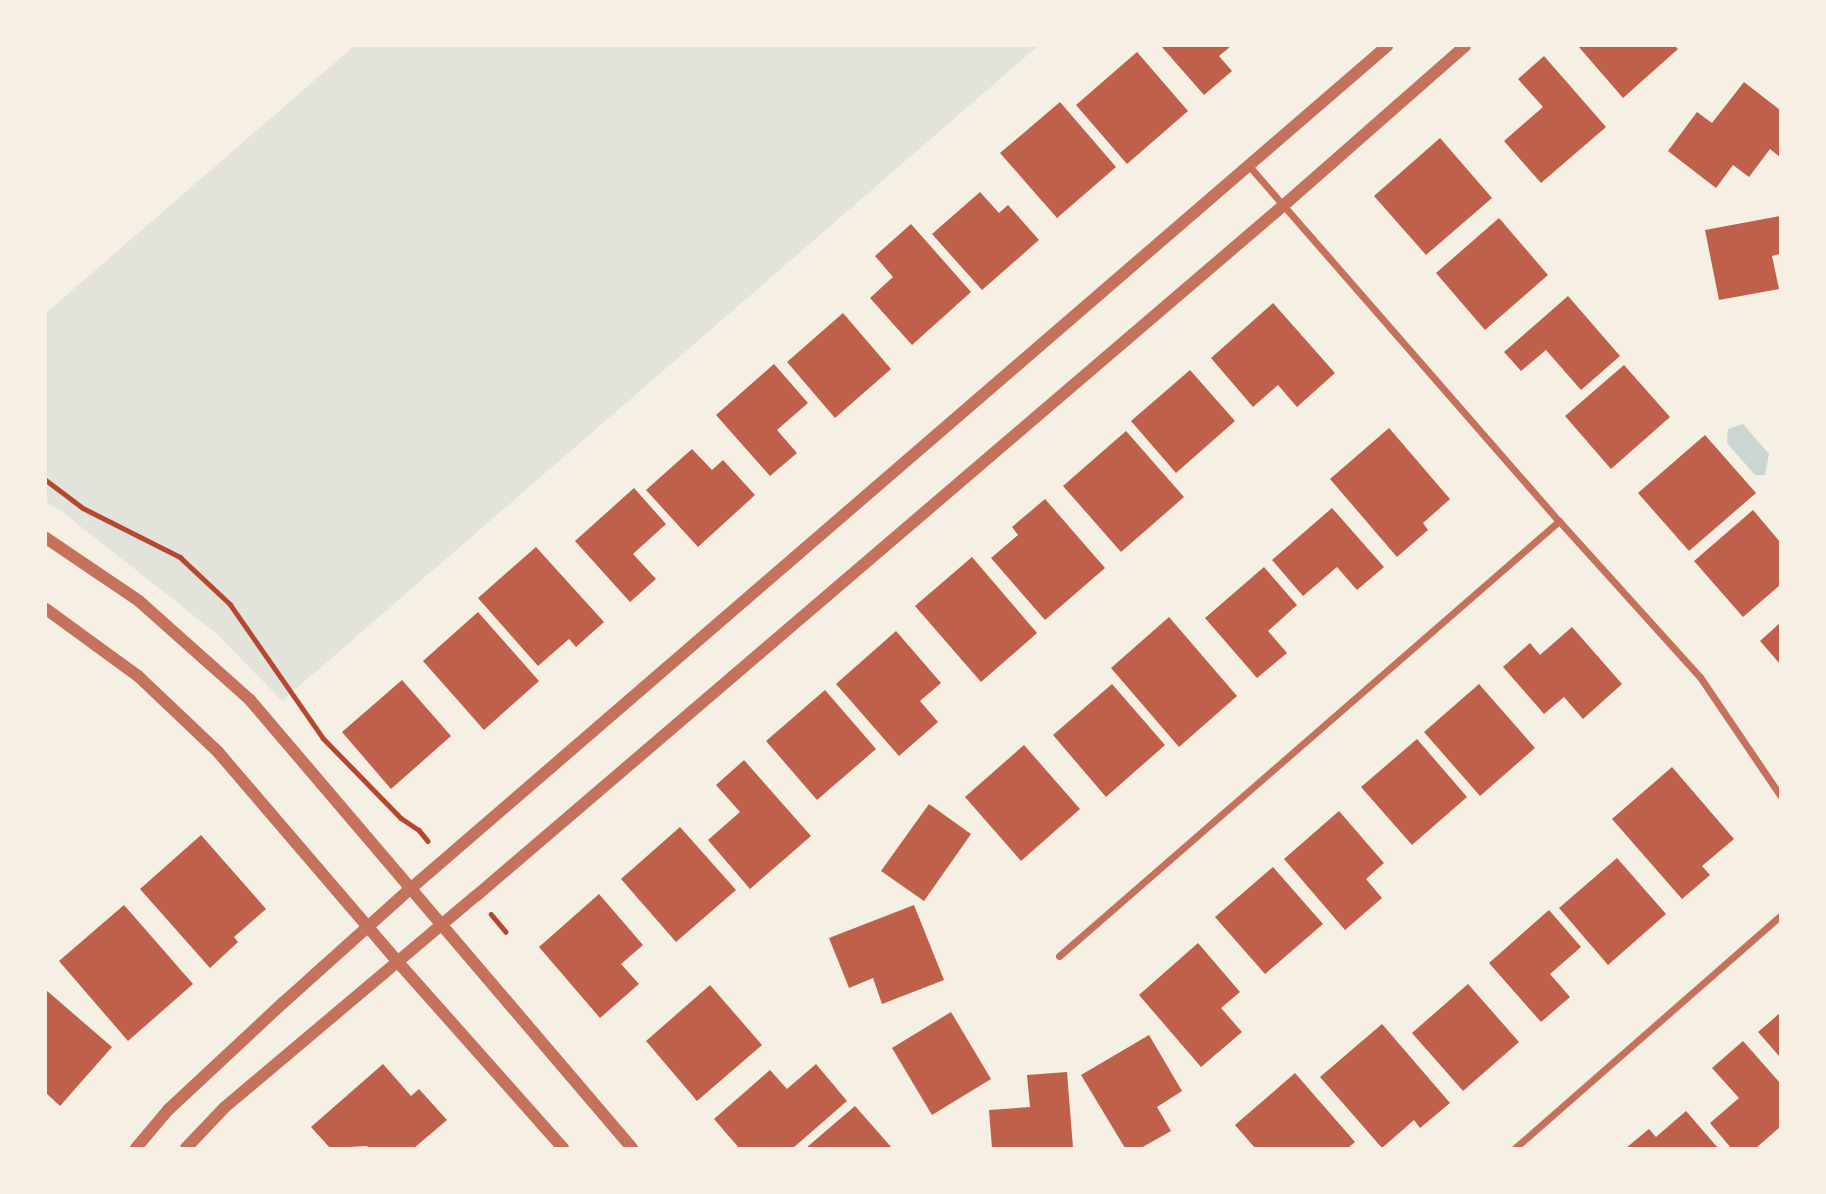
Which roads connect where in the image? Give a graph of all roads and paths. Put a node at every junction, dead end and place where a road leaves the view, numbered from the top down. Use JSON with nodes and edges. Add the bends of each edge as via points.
{"nodes":[{"id":1,"x":1387,"y":46,"type":"edge"},
{"id":2,"x":1465,"y":46,"type":"edge"},
{"id":3,"x":1250,"y":166,"type":"junction"},
{"id":4,"x":1284,"y":205,"type":"junction"},
{"id":5,"x":46,"y":480,"type":"edge"},
{"id":6,"x":1559,"y":521,"type":"junction"},
{"id":7,"x":46,"y":538,"type":"edge"},
{"id":8,"x":46,"y":609,"type":"edge"},
{"id":9,"x":1780,"y":795,"type":"edge"},
{"id":10,"x":445,"y":860,"type":"junction"},
{"id":11,"x":409,"y":890,"type":"junction"},
{"id":12,"x":476,"y":896,"type":"junction"},
{"id":13,"x":1780,"y":916,"type":"edge"},
{"id":14,"x":442,"y":924,"type":"junction"},
{"id":15,"x":370,"y":927,"type":"junction"},
{"id":16,"x":506,"y":932,"type":"dead end"},
{"id":17,"x":1059,"y":957,"type":"dead end"},
{"id":18,"x":397,"y":961,"type":"junction"},
{"id":19,"x":136,"y":1149,"type":"edge"},
{"id":20,"x":186,"y":1149,"type":"edge"},
{"id":21,"x":563,"y":1149,"type":"edge"},
{"id":22,"x":632,"y":1149,"type":"edge"},
{"id":23,"x":1515,"y":1149,"type":"edge"}],
"edges":[{"from":1,"to":3,"type":"street"},
{"from":2,"to":4,"type":"street"},
{"from":3,"to":4,"type":"street"},
{"from":3,"to":10,"type":"street"},
{"from":4,"to":6,"type":"street"},
{"from":4,"to":12,"type":"street"},
{"from":5,"to":10,"type":"path","via":[[83,508],[180,557],[230,604],[323,738]]},
{"from":6,"to":9,"type":"street","via":[[1700,677]]},
{"from":6,"to":17,"type":"street"},
{"from":7,"to":11,"type":"street","via":[[139,601],[250,700]]},
{"from":8,"to":15,"type":"street","via":[[138,676],[218,752]]},
{"from":10,"to":11,"type":"street"},
{"from":11,"to":14,"type":"street"},
{"from":11,"to":15,"type":"street"},
{"from":12,"to":14,"type":"street"},
{"from":12,"to":16,"type":"path"},
{"from":13,"to":23,"type":"street"},
{"from":14,"to":18,"type":"street"},
{"from":14,"to":22,"type":"street"},
{"from":15,"to":18,"type":"street"},
{"from":15,"to":19,"type":"street","via":[[168,1111]]},
{"from":18,"to":20,"type":"street","via":[[225,1107]]},
{"from":18,"to":21,"type":"street"}]}
